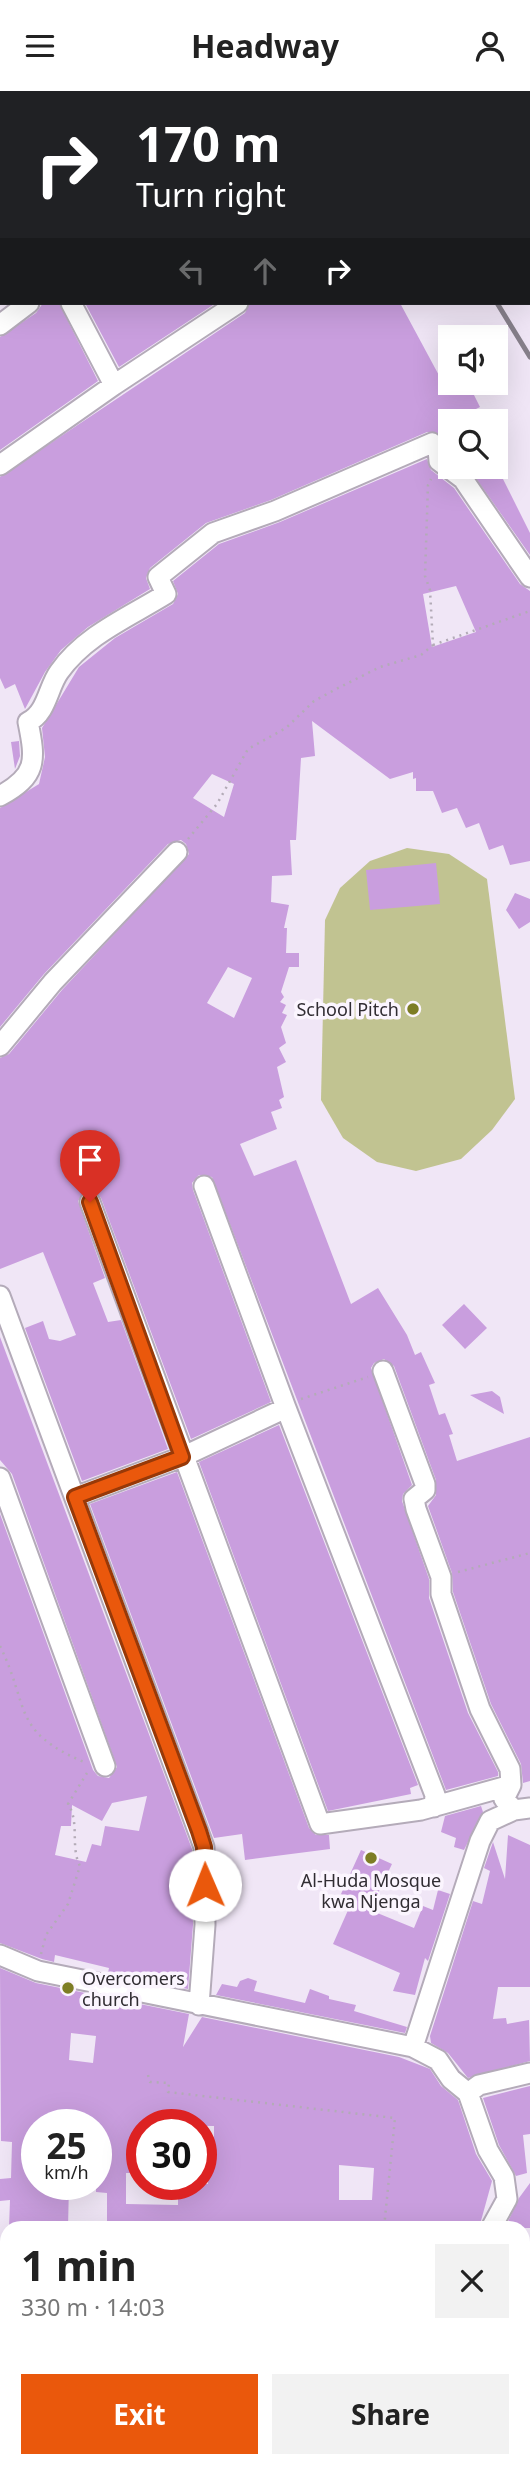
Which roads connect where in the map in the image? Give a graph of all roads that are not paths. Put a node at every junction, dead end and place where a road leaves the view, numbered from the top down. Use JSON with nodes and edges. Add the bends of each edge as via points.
{"nodes":[{"id":1,"x":26,"y":305,"type":"edge"},
{"id":2,"x":72,"y":305,"type":"edge"},
{"id":3,"x":235,"y":305,"type":"edge"},
{"id":4,"x":0,"y":325,"type":"edge"},
{"id":5,"x":114,"y":385,"type":"junction"},
{"id":6,"x":0,"y":465,"type":"edge"},
{"id":7,"x":530,"y":577,"type":"edge"},
{"id":8,"x":0,"y":796,"type":"edge"},
{"id":9,"x":177,"y":852,"type":"road end"},
{"id":10,"x":0,"y":1046,"type":"edge"},
{"id":11,"x":204,"y":1186,"type":"dead end"},
{"id":12,"x":90,"y":1202,"type":"dead end"},
{"id":13,"x":0,"y":1296,"type":"edge"},
{"id":14,"x":383,"y":1371,"type":"road end"},
{"id":15,"x":292,"y":1404,"type":"junction"},
{"id":16,"x":182,"y":1457,"type":"junction"},
{"id":17,"x":0,"y":1478,"type":"edge"},
{"id":18,"x":75,"y":1497,"type":"junction"},
{"id":19,"x":105,"y":1766,"type":"dead end"},
{"id":20,"x":511,"y":1785,"type":"junction"},
{"id":21,"x":434,"y":1807,"type":"junction"},
{"id":22,"x":522,"y":1809,"type":"edge"},
{"id":23,"x":0,"y":1955,"type":"edge"},
{"id":24,"x":199,"y":2005,"type":"junction"},
{"id":25,"x":413,"y":2047,"type":"junction"},
{"id":26,"x":530,"y":2073,"type":"edge"},
{"id":27,"x":468,"y":2093,"type":"junction"},
{"id":28,"x":495,"y":2221,"type":"edge"}],
"edges":[{"from":1,"to":4,"type":"street"},
{"from":2,"to":5,"type":"street"},
{"from":3,"to":5,"type":"street"},
{"from":5,"to":6,"type":"street"},
{"from":7,"to":8,"type":"street","via":[[463,479],[439,461],[438,449],[432,443],[421,447],[214,533],[180,558],[158,577],[166,594],[106,628],[58,673],[46,702],[28,722],[33,765],[23,784]]},
{"from":9,"to":10,"type":"street","via":[[53,982]]},
{"from":11,"to":15,"type":"street"},
{"from":12,"to":16,"type":"street"},
{"from":13,"to":18,"type":"street"},
{"from":14,"to":20,"type":"street","via":[[425,1484],[425,1490],[414,1499],[441,1577],[441,1594],[480,1709],[510,1769]]},
{"from":15,"to":16,"type":"street"},
{"from":15,"to":21,"type":"street","via":[[435,1794]]},
{"from":16,"to":18,"type":"street"},
{"from":16,"to":21,"type":"street","via":[[320,1824]]},
{"from":17,"to":19,"type":"street"},
{"from":18,"to":24,"type":"street","via":[[204,1847]]},
{"from":20,"to":21,"type":"street"},
{"from":20,"to":22,"type":"street","via":[[504,1799]]},
{"from":22,"to":25,"type":"street","via":[[490,1821],[480,1841]]},
{"from":23,"to":24,"type":"street","via":[[38,1971]]},
{"from":24,"to":25,"type":"street"},
{"from":25,"to":27,"type":"street","via":[[438,2060]]},
{"from":26,"to":27,"type":"street","via":[[479,2085]]},
{"from":27,"to":28,"type":"street","via":[[488,2150],[504,2177],[507,2199]]}]}
